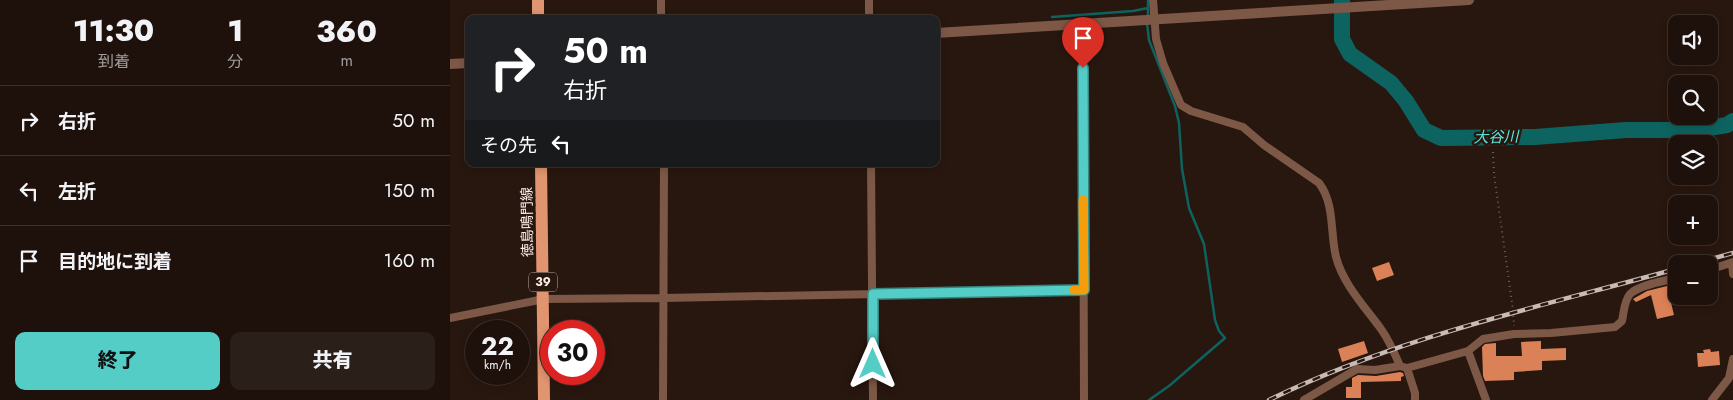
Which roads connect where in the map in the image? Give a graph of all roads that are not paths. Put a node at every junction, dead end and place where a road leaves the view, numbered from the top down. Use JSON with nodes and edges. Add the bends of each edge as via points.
{"nodes":[{"id":1,"x":538,"y":0,"type":"edge"},
{"id":2,"x":661,"y":0,"type":"edge"},
{"id":3,"x":869,"y":0,"type":"edge"},
{"id":4,"x":1469,"y":0,"type":"edge"},
{"id":5,"x":1153,"y":2,"type":"edge"},
{"id":6,"x":538,"y":15,"type":"edge"},
{"id":7,"x":661,"y":15,"type":"edge"},
{"id":8,"x":870,"y":15,"type":"edge"},
{"id":9,"x":1149,"y":20,"type":"junction"},
{"id":10,"x":1079,"y":24,"type":"junction"},
{"id":11,"x":940,"y":33,"type":"edge"},
{"id":12,"x":465,"y":63,"type":"edge"},
{"id":13,"x":450,"y":64,"type":"edge"},
{"id":14,"x":541,"y":167,"type":"edge"},
{"id":15,"x":664,"y":167,"type":"edge"},
{"id":16,"x":871,"y":167,"type":"edge"},
{"id":17,"x":1732,"y":262,"type":"edge"},
{"id":18,"x":1718,"y":267,"type":"edge"},
{"id":19,"x":1733,"y":274,"type":"edge"},
{"id":20,"x":1668,"y":280,"type":"edge"},
{"id":21,"x":1084,"y":290,"type":"junction"},
{"id":22,"x":873,"y":294,"type":"junction"},
{"id":23,"x":664,"y":298,"type":"junction"},
{"id":24,"x":544,"y":299,"type":"junction"},
{"id":25,"x":450,"y":318,"type":"edge"},
{"id":26,"x":1468,"y":351,"type":"junction"},
{"id":27,"x":1733,"y":359,"type":"edge"},
{"id":28,"x":1404,"y":367,"type":"junction"},
{"id":29,"x":544,"y":400,"type":"edge"},
{"id":30,"x":663,"y":400,"type":"edge"},
{"id":31,"x":873,"y":400,"type":"edge"},
{"id":32,"x":1084,"y":400,"type":"edge"},
{"id":33,"x":1304,"y":400,"type":"edge"},
{"id":34,"x":1415,"y":400,"type":"edge"},
{"id":35,"x":1486,"y":400,"type":"edge"},
{"id":36,"x":1712,"y":400,"type":"edge"}],
"edges":[{"from":1,"to":6,"type":"main road"},
{"from":2,"to":7,"type":"street"},
{"from":3,"to":8,"type":"street"},
{"from":4,"to":9,"type":"street"},
{"from":5,"to":9,"type":"street"},
{"from":9,"to":10,"type":"street"},
{"from":9,"to":28,"type":"street","via":[[1181,105],[1243,127],[1324,189],[1340,269]]},
{"from":10,"to":11,"type":"street"},
{"from":10,"to":21,"type":"street","via":[[1083,68]]},
{"from":12,"to":13,"type":"street"},
{"from":14,"to":24,"type":"main road","name":"徳島鳴門線","number":"39"},
{"from":15,"to":23,"type":"street"},
{"from":16,"to":22,"type":"street"},
{"from":17,"to":18,"type":"street"},
{"from":17,"to":19,"type":"street"},
{"from":20,"to":26,"type":"street","via":[[1631,294],[1625,303],[1622,321],[1614,327],[1483,339]]},
{"from":21,"to":22,"type":"street"},
{"from":21,"to":32,"type":"street"},
{"from":22,"to":23,"type":"street"},
{"from":22,"to":31,"type":"street"},
{"from":23,"to":24,"type":"street"},
{"from":23,"to":30,"type":"street"},
{"from":24,"to":25,"type":"street"},
{"from":24,"to":29,"type":"main road","name":"徳島鳴門線","number":"39"},
{"from":26,"to":28,"type":"street"},
{"from":26,"to":35,"type":"street"},
{"from":27,"to":36,"type":"street","via":[[1728,378]]},
{"from":28,"to":33,"type":"street","via":[[1357,369]]},
{"from":28,"to":34,"type":"street"}]}
